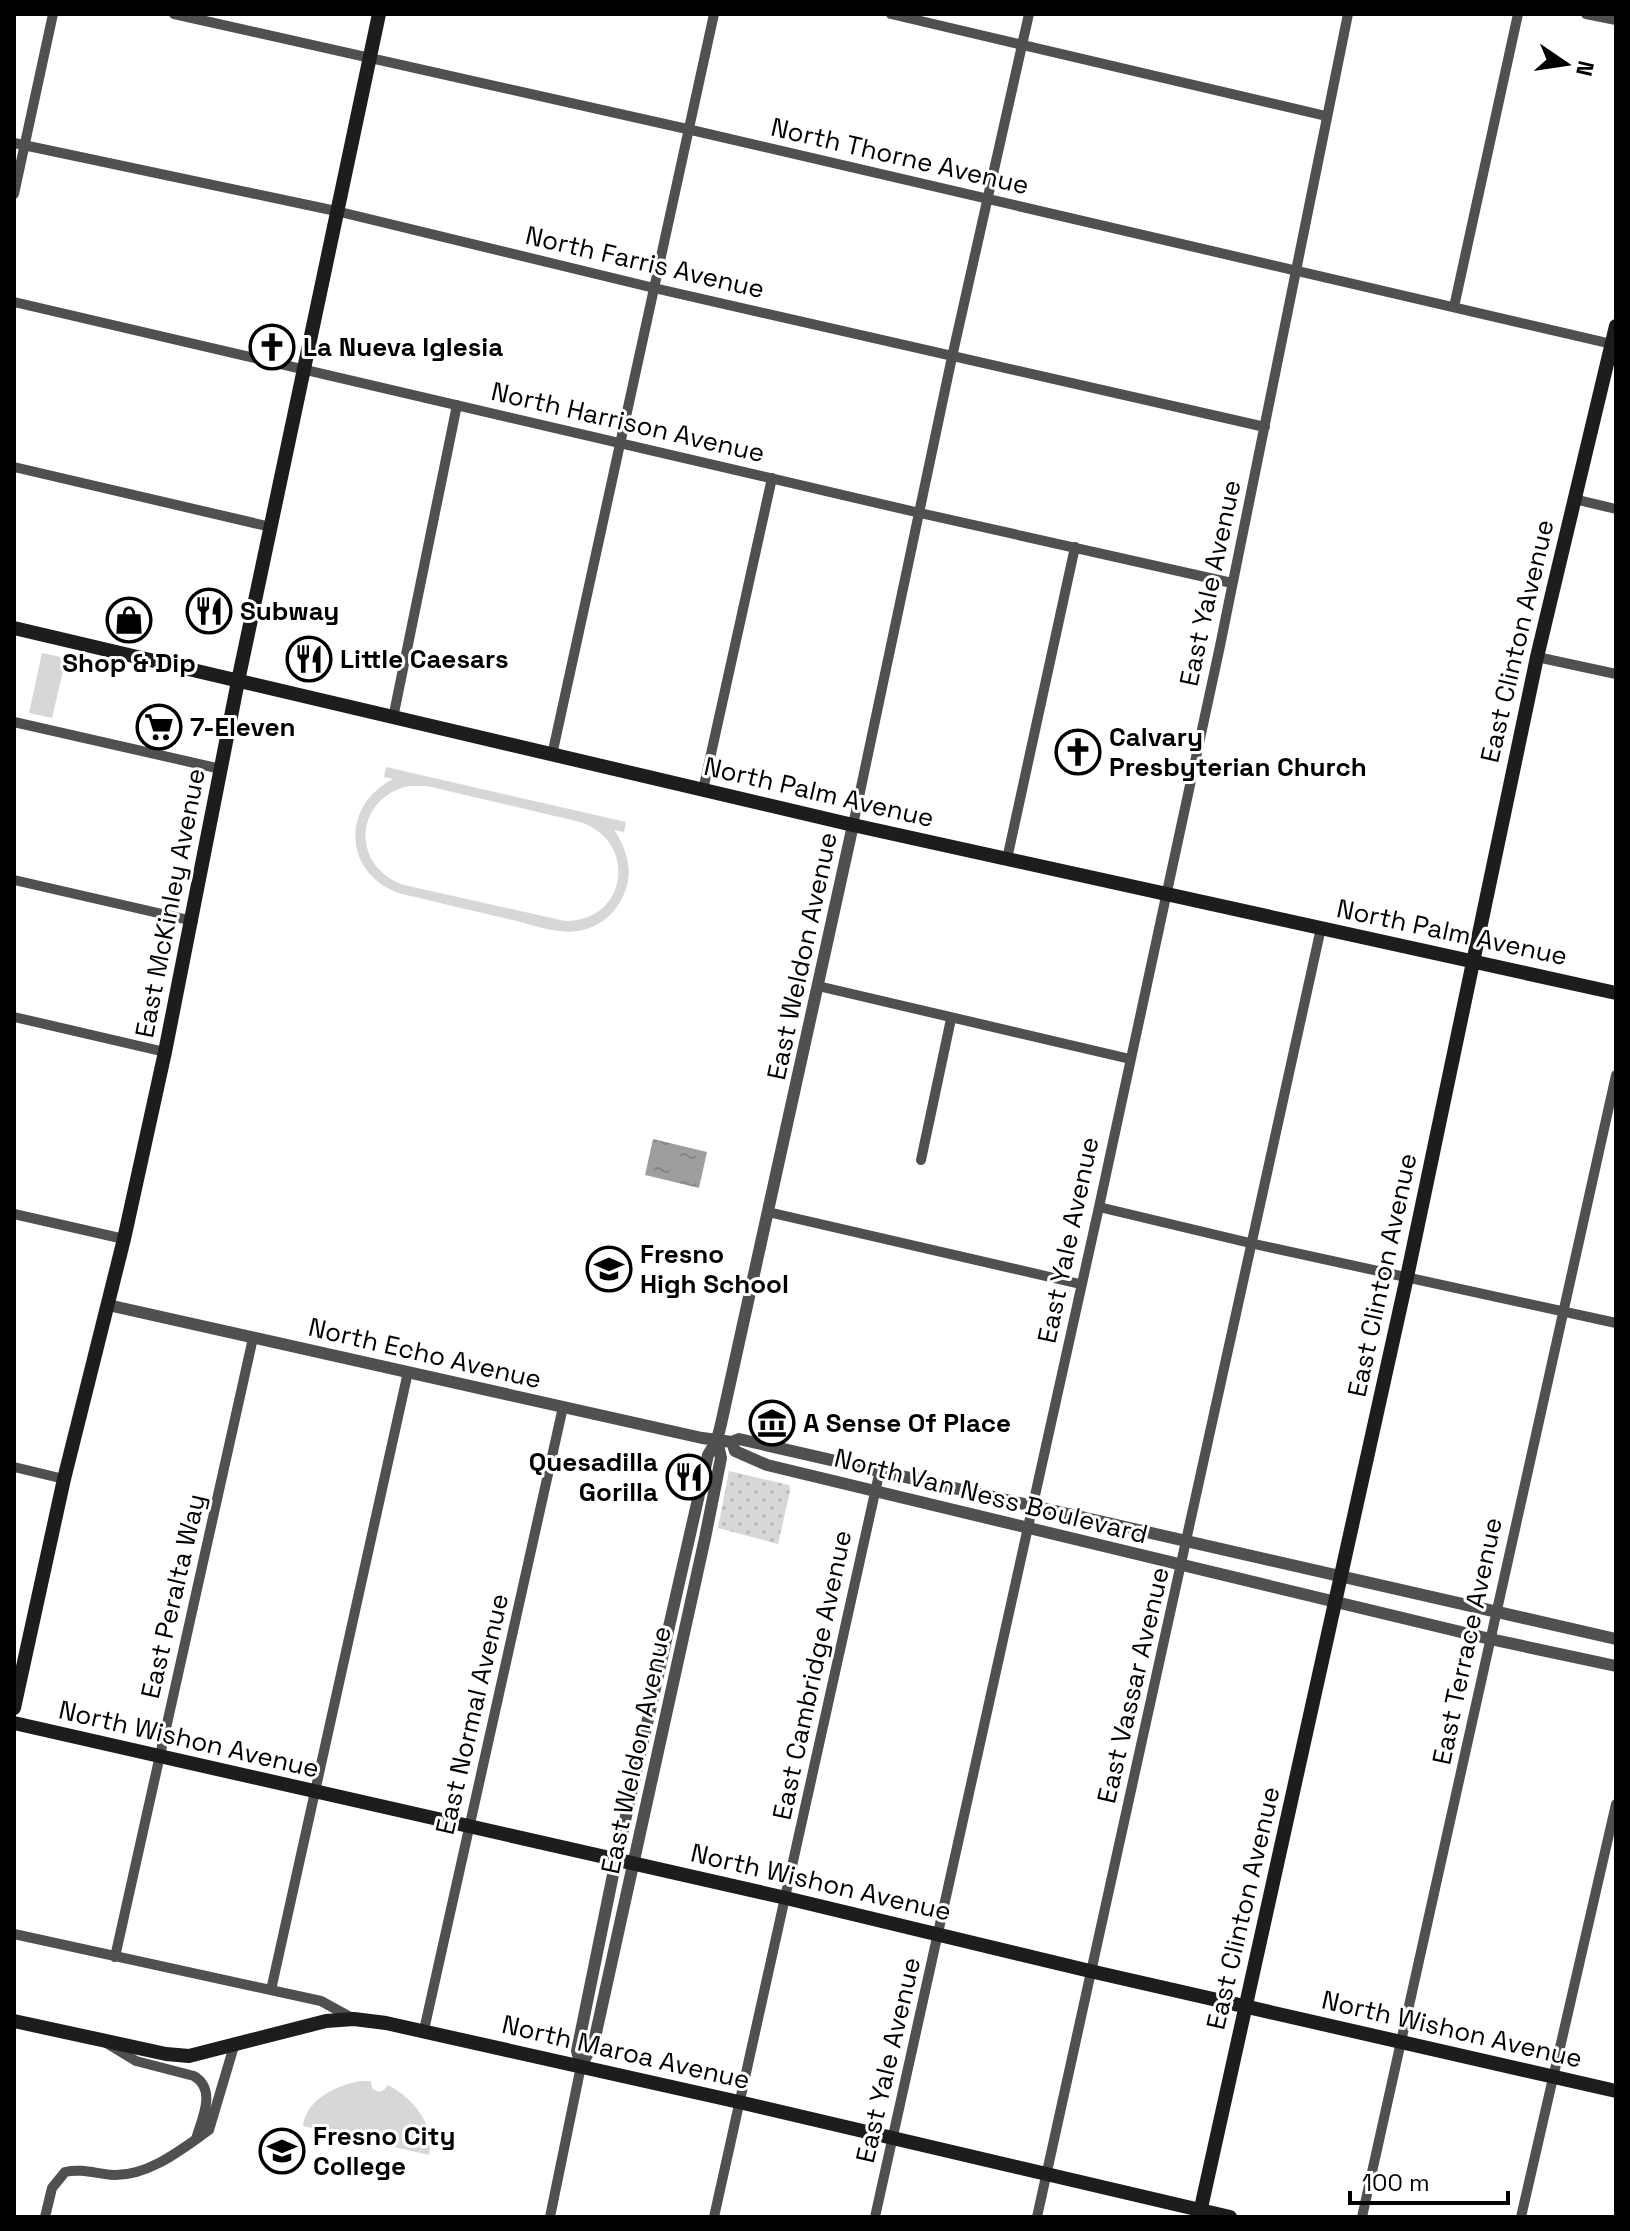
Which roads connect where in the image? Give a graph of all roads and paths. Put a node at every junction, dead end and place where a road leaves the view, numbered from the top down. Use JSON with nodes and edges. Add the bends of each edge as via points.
{"nodes":[{"id":1,"x":53,"y":14,"type":"edge"},
{"id":2,"x":174,"y":14,"type":"edge"},
{"id":3,"x":379,"y":14,"type":"edge"},
{"id":4,"x":714,"y":14,"type":"edge"},
{"id":5,"x":891,"y":14,"type":"edge"},
{"id":6,"x":1029,"y":14,"type":"edge"},
{"id":7,"x":1348,"y":14,"type":"edge"},
{"id":8,"x":1518,"y":14,"type":"edge"},
{"id":9,"x":1586,"y":14,"type":"edge"},
{"id":10,"x":1616,"y":20,"type":"edge"},
{"id":11,"x":1022,"y":45,"type":"junction"},
{"id":12,"x":369,"y":57,"type":"junction"},
{"id":13,"x":1326,"y":116,"type":"junction"},
{"id":14,"x":687,"y":129,"type":"junction"},
{"id":15,"x":14,"y":143,"type":"edge"},
{"id":16,"x":26,"y":145,"type":"junction"},
{"id":17,"x":14,"y":194,"type":"edge"},
{"id":18,"x":987,"y":199,"type":"junction"},
{"id":19,"x":336,"y":211,"type":"junction"},
{"id":20,"x":1295,"y":271,"type":"junction"},
{"id":21,"x":654,"y":288,"type":"junction"},
{"id":22,"x":14,"y":302,"type":"edge"},
{"id":23,"x":1454,"y":307,"type":"junction"},
{"id":24,"x":1616,"y":326,"type":"edge"},
{"id":25,"x":1614,"y":344,"type":"edge"},
{"id":26,"x":952,"y":357,"type":"junction"},
{"id":27,"x":304,"y":368,"type":"junction"},
{"id":28,"x":457,"y":405,"type":"junction"},
{"id":29,"x":1265,"y":427,"type":"junction"},
{"id":30,"x":620,"y":444,"type":"junction"},
{"id":31,"x":14,"y":467,"type":"edge"},
{"id":32,"x":772,"y":478,"type":"junction"},
{"id":33,"x":1574,"y":499,"type":"junction"},
{"id":34,"x":1616,"y":509,"type":"edge"},
{"id":35,"x":920,"y":513,"type":"junction"},
{"id":36,"x":271,"y":527,"type":"junction"},
{"id":37,"x":1075,"y":547,"type":"junction"},
{"id":38,"x":1232,"y":583,"type":"junction"},
{"id":39,"x":14,"y":628,"type":"edge"},
{"id":40,"x":1537,"y":657,"type":"junction"},
{"id":41,"x":1616,"y":674,"type":"edge"},
{"id":42,"x":238,"y":681,"type":"junction"},
{"id":43,"x":393,"y":718,"type":"junction"},
{"id":44,"x":14,"y":722,"type":"edge"},
{"id":45,"x":552,"y":755,"type":"junction"},
{"id":46,"x":221,"y":769,"type":"junction"},
{"id":47,"x":703,"y":790,"type":"junction"},
{"id":48,"x":853,"y":825,"type":"junction"},
{"id":49,"x":1007,"y":859,"type":"junction"},
{"id":50,"x":14,"y":880,"type":"edge"},
{"id":51,"x":1166,"y":895,"type":"junction"},
{"id":52,"x":193,"y":921,"type":"junction"},
{"id":53,"x":1321,"y":928,"type":"junction"},
{"id":54,"x":1472,"y":961,"type":"junction"},
{"id":55,"x":818,"y":986,"type":"junction"},
{"id":56,"x":1616,"y":993,"type":"edge"},
{"id":57,"x":14,"y":1017,"type":"edge"},
{"id":58,"x":951,"y":1019,"type":"junction"},
{"id":59,"x":165,"y":1052,"type":"junction"},
{"id":60,"x":1130,"y":1059,"type":"junction"},
{"id":61,"x":1616,"y":1075,"type":"edge"},
{"id":62,"x":921,"y":1160,"type":"dead end"},
{"id":63,"x":1099,"y":1207,"type":"junction"},
{"id":64,"x":768,"y":1212,"type":"junction"},
{"id":65,"x":14,"y":1214,"type":"edge"},
{"id":66,"x":124,"y":1239,"type":"junction"},
{"id":67,"x":1250,"y":1243,"type":"junction"},
{"id":68,"x":1407,"y":1277,"type":"junction"},
{"id":69,"x":1080,"y":1284,"type":"junction"},
{"id":70,"x":108,"y":1305,"type":"junction"},
{"id":71,"x":1562,"y":1311,"type":"junction"},
{"id":72,"x":1616,"y":1323,"type":"edge"},
{"id":73,"x":253,"y":1338,"type":"junction"},
{"id":74,"x":408,"y":1372,"type":"junction"},
{"id":75,"x":563,"y":1407,"type":"junction"},
{"id":76,"x":717,"y":1440,"type":"junction"},
{"id":77,"x":732,"y":1442,"type":"junction"},
{"id":78,"x":14,"y":1467,"type":"edge"},
{"id":79,"x":880,"y":1470,"type":"junction"},
{"id":80,"x":64,"y":1479,"type":"junction"},
{"id":81,"x":875,"y":1491,"type":"junction"},
{"id":82,"x":1034,"y":1507,"type":"junction"},
{"id":83,"x":1029,"y":1529,"type":"junction"},
{"id":84,"x":1188,"y":1542,"type":"junction"},
{"id":85,"x":1182,"y":1564,"type":"junction"},
{"id":86,"x":1342,"y":1577,"type":"junction"},
{"id":87,"x":1336,"y":1601,"type":"junction"},
{"id":88,"x":1496,"y":1611,"type":"junction"},
{"id":89,"x":672,"y":1615,"type":"junction"},
{"id":90,"x":687,"y":1619,"type":"junction"},
{"id":91,"x":1490,"y":1639,"type":"junction"},
{"id":92,"x":1616,"y":1639,"type":"edge"},
{"id":93,"x":1616,"y":1666,"type":"edge"},
{"id":94,"x":14,"y":1708,"type":"edge"},
{"id":95,"x":14,"y":1723,"type":"edge"},
{"id":96,"x":645,"y":1733,"type":"junction"},
{"id":97,"x":661,"y":1736,"type":"junction"},
{"id":98,"x":160,"y":1756,"type":"junction"},
{"id":99,"x":316,"y":1792,"type":"junction"},
{"id":100,"x":1616,"y":1804,"type":"edge"},
{"id":101,"x":470,"y":1827,"type":"junction"},
{"id":102,"x":616,"y":1860,"type":"junction"},
{"id":103,"x":633,"y":1864,"type":"junction"},
{"id":104,"x":786,"y":1898,"type":"junction"},
{"id":105,"x":14,"y":1934,"type":"edge"},
{"id":106,"x":939,"y":1934,"type":"junction"},
{"id":107,"x":115,"y":1957,"type":"junction"},
{"id":108,"x":1090,"y":1971,"type":"junction"},
{"id":109,"x":271,"y":1990,"type":"junction"},
{"id":110,"x":1245,"y":2006,"type":"junction"},
{"id":111,"x":354,"y":2019,"type":"junction"},
{"id":112,"x":14,"y":2021,"type":"edge"},
{"id":113,"x":424,"y":2030,"type":"junction"},
{"id":114,"x":100,"y":2039,"type":"junction"},
{"id":115,"x":1401,"y":2042,"type":"junction"},
{"id":116,"x":234,"y":2046,"type":"junction"},
{"id":117,"x":581,"y":2066,"type":"junction"},
{"id":118,"x":1554,"y":2076,"type":"junction"},
{"id":119,"x":1616,"y":2091,"type":"edge"},
{"id":120,"x":739,"y":2102,"type":"junction"},
{"id":121,"x":893,"y":2138,"type":"junction"},
{"id":122,"x":196,"y":2139,"type":"junction"},
{"id":123,"x":1047,"y":2174,"type":"junction"},
{"id":124,"x":1200,"y":2214,"type":"edge"},
{"id":125,"x":45,"y":2217,"type":"edge"},
{"id":126,"x":550,"y":2217,"type":"edge"},
{"id":127,"x":714,"y":2217,"type":"edge"},
{"id":128,"x":875,"y":2217,"type":"edge"},
{"id":129,"x":1037,"y":2217,"type":"edge"},
{"id":130,"x":1230,"y":2217,"type":"edge"},
{"id":131,"x":1362,"y":2217,"type":"edge"},
{"id":132,"x":1521,"y":2217,"type":"edge"}],
"edges":[{"from":1,"to":16,"type":"street"},
{"from":2,"to":12,"type":"street","name":"North Thorne Avenue"},
{"from":3,"to":12,"type":"main road","name":"East McKinley Avenue"},
{"from":4,"to":14,"type":"street"},
{"from":5,"to":11,"type":"street"},
{"from":6,"to":11,"type":"street","name":"East Weldon Avenue"},
{"from":7,"to":13,"type":"street","name":"East Yale Avenue"},
{"from":8,"to":23,"type":"street"},
{"from":9,"to":10,"type":"street"},
{"from":11,"to":13,"type":"street"},
{"from":11,"to":18,"type":"street","name":"East Weldon Avenue"},
{"from":12,"to":14,"type":"street","name":"North Thorne Avenue"},
{"from":12,"to":19,"type":"main road","name":"East McKinley Avenue"},
{"from":13,"to":20,"type":"street","name":"East Yale Avenue"},
{"from":14,"to":18,"type":"street","name":"North Thorne Avenue"},
{"from":14,"to":21,"type":"street"},
{"from":15,"to":16,"type":"street","name":"North Farris Avenue"},
{"from":16,"to":17,"type":"street"},
{"from":16,"to":19,"type":"street","name":"North Farris Avenue"},
{"from":18,"to":20,"type":"street","name":"North Thorne Avenue"},
{"from":18,"to":26,"type":"street","name":"East Weldon Avenue"},
{"from":19,"to":21,"type":"street","name":"North Farris Avenue"},
{"from":19,"to":27,"type":"main road","name":"East McKinley Avenue"},
{"from":20,"to":23,"type":"street","name":"North Thorne Avenue"},
{"from":20,"to":29,"type":"street","name":"East Yale Avenue"},
{"from":21,"to":26,"type":"street","name":"North Farris Avenue"},
{"from":21,"to":30,"type":"street"},
{"from":22,"to":27,"type":"street","name":"North Harrison Avenue"},
{"from":23,"to":25,"type":"street","name":"North Thorne Avenue"},
{"from":24,"to":25,"type":"main road","name":"East Clinton Avenue"},
{"from":25,"to":33,"type":"main road","name":"East Clinton Avenue"},
{"from":26,"to":29,"type":"street","name":"North Farris Avenue"},
{"from":26,"to":35,"type":"street","name":"East Weldon Avenue"},
{"from":27,"to":28,"type":"street","name":"North Harrison Avenue"},
{"from":27,"to":36,"type":"main road","name":"East McKinley Avenue"},
{"from":28,"to":30,"type":"street","name":"North Harrison Avenue"},
{"from":28,"to":43,"type":"street"},
{"from":29,"to":38,"type":"street","name":"East Yale Avenue"},
{"from":30,"to":32,"type":"street","name":"North Harrison Avenue"},
{"from":30,"to":45,"type":"street"},
{"from":31,"to":36,"type":"street"},
{"from":32,"to":35,"type":"street","name":"North Harrison Avenue"},
{"from":32,"to":47,"type":"street"},
{"from":33,"to":34,"type":"street"},
{"from":33,"to":40,"type":"main road","name":"East Clinton Avenue"},
{"from":35,"to":37,"type":"street","name":"North Harrison Avenue"},
{"from":35,"to":48,"type":"street","name":"East Weldon Avenue"},
{"from":36,"to":42,"type":"main road","name":"East McKinley Avenue"},
{"from":37,"to":38,"type":"street","name":"North Harrison Avenue"},
{"from":37,"to":49,"type":"street"},
{"from":38,"to":51,"type":"street","name":"East Yale Avenue"},
{"from":39,"to":42,"type":"main road","name":"North Palm Avenue"},
{"from":40,"to":41,"type":"street"},
{"from":40,"to":54,"type":"main road","name":"East Clinton Avenue"},
{"from":42,"to":43,"type":"main road","name":"North Palm Avenue"},
{"from":42,"to":46,"type":"main road","name":"East McKinley Avenue"},
{"from":43,"to":45,"type":"main road","name":"North Palm Avenue"},
{"from":44,"to":46,"type":"street"},
{"from":45,"to":47,"type":"main road","name":"North Palm Avenue"},
{"from":46,"to":52,"type":"main road","name":"East McKinley Avenue"},
{"from":47,"to":48,"type":"main road","name":"North Palm Avenue"},
{"from":48,"to":49,"type":"main road","name":"North Palm Avenue"},
{"from":48,"to":55,"type":"street","name":"East Weldon Avenue"},
{"from":49,"to":51,"type":"main road","name":"North Palm Avenue"},
{"from":50,"to":52,"type":"street"},
{"from":51,"to":53,"type":"main road","name":"North Palm Avenue"},
{"from":51,"to":60,"type":"street","name":"East Yale Avenue"},
{"from":52,"to":59,"type":"main road","name":"East McKinley Avenue"},
{"from":53,"to":54,"type":"main road","name":"North Palm Avenue"},
{"from":53,"to":67,"type":"street","name":"East Vassar Avenue"},
{"from":54,"to":56,"type":"main road","name":"North Palm Avenue"},
{"from":54,"to":68,"type":"main road","name":"East Clinton Avenue"},
{"from":55,"to":58,"type":"street"},
{"from":55,"to":64,"type":"street","name":"East Weldon Avenue"},
{"from":57,"to":59,"type":"street"},
{"from":58,"to":60,"type":"street"},
{"from":58,"to":62,"type":"street"},
{"from":59,"to":66,"type":"main road","name":"East McKinley Avenue"},
{"from":60,"to":63,"type":"street","name":"East Yale Avenue"},
{"from":61,"to":71,"type":"street","name":"East Terrace Avenue"},
{"from":63,"to":67,"type":"street"},
{"from":63,"to":69,"type":"street","name":"East Yale Avenue"},
{"from":64,"to":69,"type":"street"},
{"from":64,"to":76,"type":"street","name":"East Weldon Avenue"},
{"from":65,"to":66,"type":"street"},
{"from":66,"to":70,"type":"main road","name":"East McKinley Avenue"},
{"from":67,"to":68,"type":"street"},
{"from":67,"to":84,"type":"street","name":"East Vassar Avenue"},
{"from":68,"to":71,"type":"street"},
{"from":68,"to":86,"type":"main road","name":"East Clinton Avenue"},
{"from":69,"to":82,"type":"street","name":"East Yale Avenue"},
{"from":70,"to":73,"type":"street","name":"North Echo Avenue"},
{"from":70,"to":80,"type":"main road","name":"East McKinley Avenue"},
{"from":71,"to":72,"type":"street"},
{"from":71,"to":88,"type":"street","name":"East Terrace Avenue"},
{"from":73,"to":74,"type":"street","name":"North Echo Avenue"},
{"from":73,"to":98,"type":"street","name":"East Peralta Way"},
{"from":74,"to":75,"type":"street","name":"North Echo Avenue"},
{"from":74,"to":99,"type":"street"},
{"from":75,"to":76,"type":"street","name":"North Echo Avenue"},
{"from":75,"to":101,"type":"street","name":"East Normal Avenue"},
{"from":76,"to":77,"type":"street","name":"North Echo Avenue"},
{"from":76,"to":89,"type":"street","name":"East Weldon Avenue","via":[[708,1455]]},
{"from":76,"to":90,"type":"street","name":"East Weldon Avenue","via":[[721,1458]]},
{"from":77,"to":79,"type":"street","name":"North Van Ness Boulevard","via":[[739,1439]]},
{"from":77,"to":81,"type":"street","name":"North Van Ness Boulevard","via":[[735,1451],[752,1460]]},
{"from":78,"to":80,"type":"street"},
{"from":79,"to":81,"type":"street","name":"East Cambridge Avenue"},
{"from":79,"to":82,"type":"street","name":"North Van Ness Boulevard"},
{"from":80,"to":94,"type":"main road","name":"East McKinley Avenue"},
{"from":81,"to":83,"type":"street","name":"North Van Ness Boulevard"},
{"from":81,"to":104,"type":"street","name":"East Cambridge Avenue"},
{"from":82,"to":83,"type":"street","name":"East Yale Avenue"},
{"from":82,"to":84,"type":"street","name":"North Van Ness Boulevard"},
{"from":83,"to":85,"type":"street","name":"North Van Ness Boulevard"},
{"from":83,"to":106,"type":"street","name":"East Yale Avenue"},
{"from":84,"to":85,"type":"street","name":"East Vassar Avenue"},
{"from":84,"to":86,"type":"street","name":"North Van Ness Boulevard"},
{"from":85,"to":87,"type":"street","name":"North Van Ness Boulevard"},
{"from":85,"to":108,"type":"street","name":"East Vassar Avenue"},
{"from":86,"to":87,"type":"main road","name":"East Clinton Avenue"},
{"from":86,"to":88,"type":"street","name":"North Van Ness Boulevard"},
{"from":87,"to":91,"type":"street","name":"North Van Ness Boulevard"},
{"from":87,"to":110,"type":"main road","name":"East Clinton Avenue"},
{"from":88,"to":91,"type":"street","name":"East Terrace Avenue"},
{"from":88,"to":92,"type":"street","name":"North Van Ness Boulevard"},
{"from":89,"to":90,"type":"street"},
{"from":89,"to":96,"type":"street","name":"East Weldon Avenue"},
{"from":90,"to":97,"type":"street","name":"East Weldon Avenue"},
{"from":91,"to":93,"type":"street","name":"North Van Ness Boulevard"},
{"from":91,"to":115,"type":"street","name":"East Terrace Avenue"},
{"from":95,"to":98,"type":"main road","name":"North Wishon Avenue"},
{"from":96,"to":97,"type":"street"},
{"from":96,"to":102,"type":"street","name":"East Weldon Avenue"},
{"from":97,"to":103,"type":"street","name":"East Weldon Avenue"},
{"from":98,"to":99,"type":"main road","name":"North Wishon Avenue"},
{"from":98,"to":107,"type":"street","name":"East Peralta Way"},
{"from":99,"to":101,"type":"main road","name":"North Wishon Avenue"},
{"from":99,"to":109,"type":"street"},
{"from":100,"to":118,"type":"street"},
{"from":101,"to":102,"type":"main road","name":"North Wishon Avenue"},
{"from":101,"to":113,"type":"street","name":"East Normal Avenue"},
{"from":102,"to":103,"type":"main road","name":"North Wishon Avenue"},
{"from":102,"to":117,"type":"street","name":"East Weldon Avenue","via":[[577,2051]]},
{"from":103,"to":104,"type":"main road","name":"North Wishon Avenue"},
{"from":103,"to":117,"type":"street","name":"East Weldon Avenue","via":[[594,2042]]},
{"from":104,"to":106,"type":"main road","name":"North Wishon Avenue"},
{"from":104,"to":120,"type":"street","name":"East Cambridge Avenue"},
{"from":105,"to":107,"type":"street","name":"North Maroa Avenue"},
{"from":106,"to":108,"type":"main road","name":"North Wishon Avenue"},
{"from":106,"to":121,"type":"street","name":"East Yale Avenue"},
{"from":107,"to":109,"type":"street","name":"North Maroa Avenue"},
{"from":108,"to":110,"type":"main road","name":"North Wishon Avenue"},
{"from":108,"to":123,"type":"street","name":"East Vassar Avenue"},
{"from":109,"to":111,"type":"street","name":"North Maroa Avenue","via":[[321,2001]]},
{"from":110,"to":115,"type":"main road","name":"North Wishon Avenue"},
{"from":110,"to":124,"type":"main road","name":"East Clinton Avenue"},
{"from":111,"to":113,"type":"main road","name":"North Maroa Avenue"},
{"from":111,"to":116,"type":"main road","via":[[303,2025]]},
{"from":112,"to":114,"type":"main road"},
{"from":113,"to":117,"type":"main road","name":"North Maroa Avenue"},
{"from":114,"to":116,"type":"main road","via":[[189,2056]]},
{"from":114,"to":122,"type":"street","via":[[136,2061],[201,2080],[207,2096]]},
{"from":115,"to":118,"type":"main road","name":"North Wishon Avenue"},
{"from":115,"to":131,"type":"street","name":"East Terrace Avenue"},
{"from":116,"to":122,"type":"street","via":[[209,2130]]},
{"from":117,"to":120,"type":"main road","name":"North Maroa Avenue"},
{"from":117,"to":126,"type":"street","name":"East Weldon Avenue"},
{"from":118,"to":119,"type":"main road","name":"North Wishon Avenue"},
{"from":118,"to":132,"type":"street"},
{"from":120,"to":121,"type":"main road","name":"North Maroa Avenue"},
{"from":120,"to":127,"type":"street","name":"East Cambridge Avenue"},
{"from":121,"to":123,"type":"main road","name":"North Maroa Avenue"},
{"from":121,"to":128,"type":"street","name":"East Yale Avenue"},
{"from":122,"to":125,"type":"street","via":[[138,2172],[65,2172],[52,2188]]},
{"from":123,"to":124,"type":"main road","name":"North Maroa Avenue"},
{"from":123,"to":129,"type":"street","name":"East Vassar Avenue"},
{"from":124,"to":130,"type":"main road","name":"North Maroa Avenue"}]}
